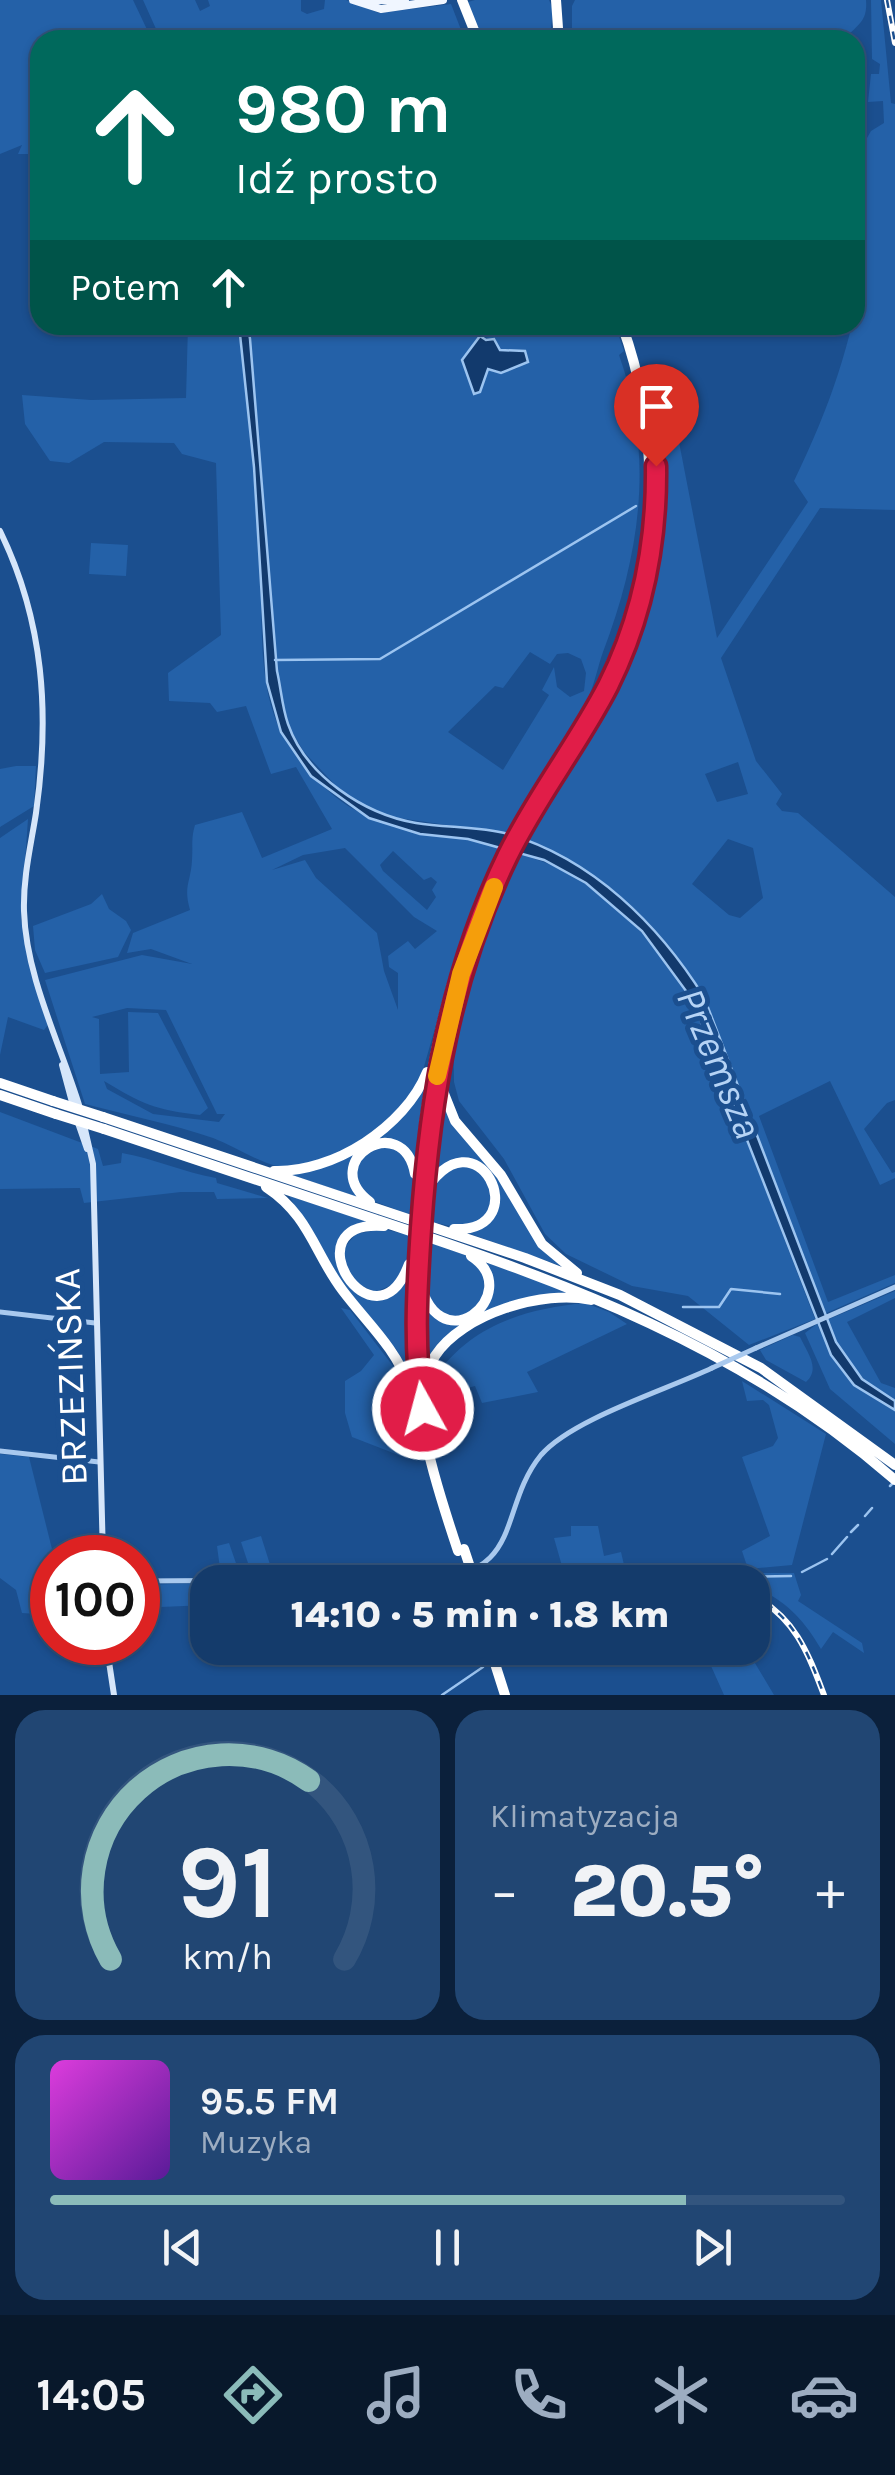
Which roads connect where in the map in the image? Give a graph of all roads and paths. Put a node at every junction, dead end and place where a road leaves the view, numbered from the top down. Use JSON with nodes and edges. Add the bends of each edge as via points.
{"nodes":[{"id":1,"x":352,"y":0,"type":"edge"},
{"id":2,"x":368,"y":0,"type":"edge"},
{"id":3,"x":405,"y":0,"type":"edge"},
{"id":4,"x":442,"y":0,"type":"edge"},
{"id":5,"x":459,"y":0,"type":"edge"},
{"id":6,"x":557,"y":2,"type":"edge"},
{"id":7,"x":470,"y":30,"type":"edge"},
{"id":8,"x":558,"y":30,"type":"edge"},
{"id":9,"x":627,"y":335,"type":"edge"},
{"id":10,"x":0,"y":531,"type":"edge"},
{"id":11,"x":436,"y":1061,"type":"junction"},
{"id":12,"x":0,"y":1083,"type":"edge"},
{"id":13,"x":0,"y":1095,"type":"edge"},
{"id":14,"x":103,"y":1124,"type":"junction"},
{"id":15,"x":258,"y":1175,"type":"junction"},
{"id":16,"x":420,"y":1194,"type":"junction"},
{"id":17,"x":383,"y":1210,"type":"junction"},
{"id":18,"x":434,"y":1227,"type":"junction"},
{"id":19,"x":403,"y":1228,"type":"junction"},
{"id":20,"x":456,"y":1246,"type":"junction"},
{"id":21,"x":417,"y":1251,"type":"junction"},
{"id":22,"x":418,"y":1273,"type":"junction"},
{"id":23,"x":595,"y":1284,"type":"junction"},
{"id":24,"x":895,"y":1287,"type":"edge"},
{"id":25,"x":618,"y":1306,"type":"junction"},
{"id":26,"x":0,"y":1312,"type":"edge"},
{"id":27,"x":95,"y":1323,"type":"junction"},
{"id":28,"x":420,"y":1410,"type":"junction"},
{"id":29,"x":0,"y":1451,"type":"edge"},
{"id":30,"x":99,"y":1462,"type":"junction"},
{"id":31,"x":895,"y":1466,"type":"edge"},
{"id":32,"x":895,"y":1480,"type":"edge"},
{"id":33,"x":102,"y":1535,"type":"edge"},
{"id":34,"x":466,"y":1565,"type":"edge"},
{"id":35,"x":160,"y":1580,"type":"edge"},
{"id":36,"x":109,"y":1665,"type":"edge"},
{"id":37,"x":498,"y":1665,"type":"edge"},
{"id":38,"x":114,"y":1695,"type":"edge"},
{"id":39,"x":508,"y":1695,"type":"edge"}],
"edges":[{"from":1,"to":4,"type":"main road","via":[[381,9]]},
{"from":2,"to":3,"type":"main road"},
{"from":5,"to":7,"type":"highway"},
{"from":6,"to":8,"type":"highway"},
{"from":9,"to":11,"type":"highway","via":[[648,436],[650,501],[642,565],[605,678],[501,865]]},
{"from":10,"to":27,"type":"main road","name":"BRZEZIŃSKA","via":[[27,595],[43,677],[24,908],[28,944],[92,1170]]},
{"from":11,"to":15,"type":"highway","via":[[408,1105],[345,1152],[311,1168]]},
{"from":11,"to":16,"type":"highway"},
{"from":11,"to":23,"type":"highway","via":[[455,1121],[501,1175],[549,1252]]},
{"from":12,"to":14,"type":"highway","bridge":true},
{"from":13,"to":14,"type":"highway","bridge":true},
{"from":14,"to":15,"type":"highway"},
{"from":15,"to":17,"type":"highway"},
{"from":15,"to":19,"type":"highway"},
{"from":15,"to":28,"type":"highway","via":[[303,1220],[343,1291],[395,1354]]},
{"from":16,"to":17,"type":"highway","via":[[403,1150],[384,1142],[366,1148],[356,1159],[354,1182]]},
{"from":16,"to":18,"type":"highway","via":[[460,1162],[482,1168],[495,1187],[493,1210],[479,1225]]},
{"from":16,"to":21,"type":"highway","bridge":true},
{"from":17,"to":18,"type":"highway"},
{"from":18,"to":23,"type":"highway"},
{"from":19,"to":20,"type":"highway"},
{"from":19,"to":21,"type":"highway","via":[[368,1226],[350,1235],[340,1254],[345,1279],[364,1293],[388,1292]]},
{"from":20,"to":22,"type":"highway","via":[[478,1260],[489,1280],[486,1301],[472,1317],[456,1321],[435,1314]]},
{"from":20,"to":25,"type":"highway"},
{"from":21,"to":22,"type":"highway"},
{"from":21,"to":28,"type":"highway","via":[[410,1342]]},
{"from":22,"to":28,"type":"highway"},
{"from":23,"to":31,"type":"highway","via":[[748,1360]]},
{"from":24,"to":35,"type":"street","bridge":true,"via":[[554,1442],[532,1469],[501,1544],[461,1574],[426,1580]]},
{"from":25,"to":28,"type":"highway","via":[[547,1296],[508,1307],[443,1346],[432,1360]]},
{"from":25,"to":32,"type":"highway","via":[[741,1368]]},
{"from":26,"to":27,"type":"street"},
{"from":27,"to":30,"type":"main road","name":"BRZEZIŃSKA"},
{"from":28,"to":34,"type":"highway","bridge":true},
{"from":29,"to":30,"type":"street"},
{"from":30,"to":33,"type":"main road","name":"BRZEZIŃSKA"},
{"from":36,"to":38,"type":"main road"},
{"from":37,"to":39,"type":"highway"}]}
